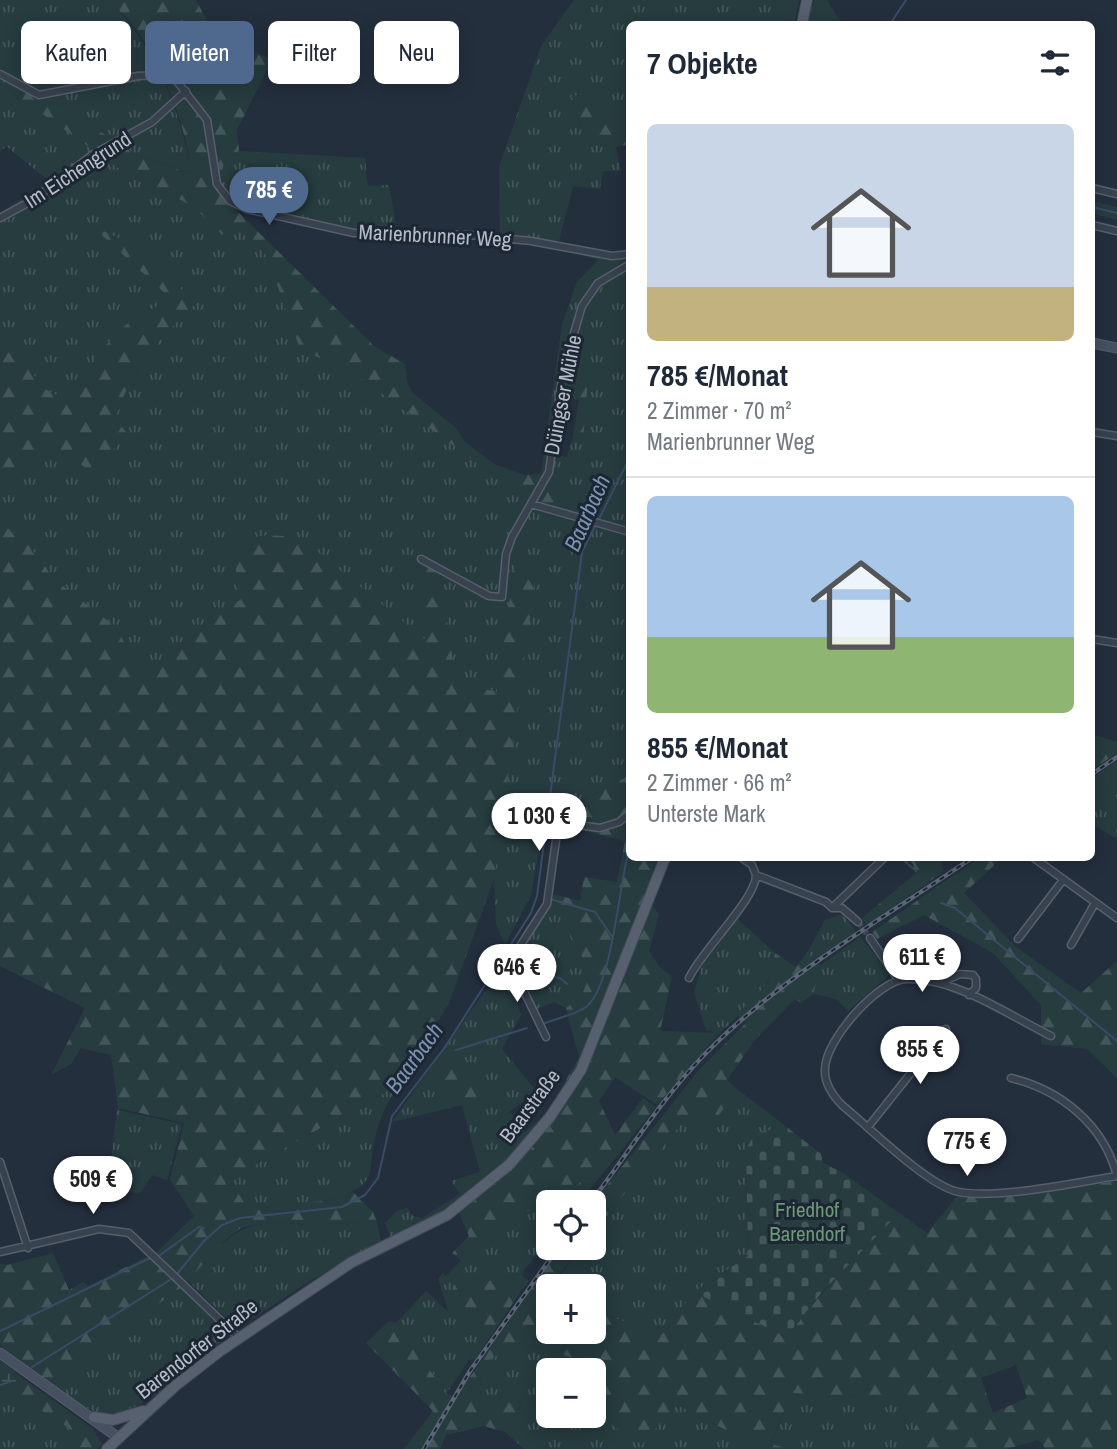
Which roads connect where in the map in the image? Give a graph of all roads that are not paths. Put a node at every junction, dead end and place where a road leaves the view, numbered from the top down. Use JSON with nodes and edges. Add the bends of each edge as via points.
{"nodes":[{"id":1,"x":807,"y":0,"type":"edge"},
{"id":2,"x":803,"y":21,"type":"edge"},
{"id":3,"x":0,"y":74,"type":"edge"},
{"id":4,"x":186,"y":91,"type":"junction"},
{"id":5,"x":1095,"y":189,"type":"edge"},
{"id":6,"x":1117,"y":194,"type":"edge"},
{"id":7,"x":0,"y":218,"type":"edge"},
{"id":8,"x":1095,"y":226,"type":"edge"},
{"id":9,"x":1117,"y":231,"type":"edge"},
{"id":10,"x":626,"y":254,"type":"edge"},
{"id":11,"x":626,"y":266,"type":"edge"},
{"id":12,"x":1095,"y":344,"type":"edge"},
{"id":13,"x":1117,"y":348,"type":"edge"},
{"id":14,"x":1095,"y":432,"type":"edge"},
{"id":15,"x":1117,"y":436,"type":"edge"},
{"id":16,"x":531,"y":504,"type":"junction"},
{"id":17,"x":626,"y":531,"type":"edge"},
{"id":18,"x":421,"y":559,"type":"dead end"},
{"id":19,"x":1095,"y":639,"type":"edge"},
{"id":20,"x":1117,"y":643,"type":"edge"},
{"id":21,"x":626,"y":816,"type":"edge"},
{"id":22,"x":664,"y":861,"type":"edge"},
{"id":23,"x":746,"y":861,"type":"edge"},
{"id":24,"x":881,"y":861,"type":"edge"},
{"id":25,"x":1038,"y":861,"type":"edge"},
{"id":26,"x":756,"y":875,"type":"junction"},
{"id":27,"x":1063,"y":880,"type":"junction"},
{"id":28,"x":1095,"y":903,"type":"junction"},
{"id":29,"x":832,"y":908,"type":"junction"},
{"id":30,"x":1117,"y":918,"type":"edge"},
{"id":31,"x":858,"y":922,"type":"tunnel mouth"},
{"id":32,"x":870,"y":938,"type":"tunnel mouth"},
{"id":33,"x":1018,"y":939,"type":"dead end"},
{"id":34,"x":1070,"y":945,"type":"dead end"},
{"id":35,"x":689,"y":978,"type":"dead end"},
{"id":36,"x":898,"y":979,"type":"junction"},
{"id":37,"x":940,"y":983,"type":"junction"},
{"id":38,"x":968,"y":995,"type":"junction"},
{"id":39,"x":946,"y":1029,"type":"dead end"},
{"id":40,"x":1051,"y":1036,"type":"dead end"},
{"id":41,"x":546,"y":1037,"type":"dead end"},
{"id":42,"x":1011,"y":1079,"type":"dead end"},
{"id":43,"x":868,"y":1127,"type":"junction"},
{"id":44,"x":0,"y":1161,"type":"edge"},
{"id":45,"x":1117,"y":1176,"type":"edge"},
{"id":46,"x":28,"y":1248,"type":"junction"},
{"id":47,"x":0,"y":1252,"type":"edge"},
{"id":48,"x":315,"y":1284,"type":"joint"},
{"id":49,"x":239,"y":1338,"type":"junction"},
{"id":50,"x":0,"y":1353,"type":"edge"},
{"id":51,"x":150,"y":1408,"type":"junction"},
{"id":52,"x":94,"y":1417,"type":"junction"},
{"id":53,"x":119,"y":1438,"type":"junction"},
{"id":54,"x":107,"y":1449,"type":"edge"}],
"edges":[{"from":1,"to":2,"type":"main road"},
{"from":3,"to":4,"type":"street","name":"Marienbrunner Weg","via":[[39,95],[164,73],[172,75]]},
{"from":4,"to":7,"type":"street","name":"Im Eichengrund","via":[[152,122],[93,155],[33,200]]},
{"from":4,"to":10,"type":"street","name":"Marienbrunner Weg","via":[[207,120],[217,184],[230,201],[247,209],[354,233],[470,235]]},
{"from":5,"to":6,"type":"street"},
{"from":8,"to":9,"type":"street"},
{"from":11,"to":16,"type":"street","name":"Düingser Mühle","via":[[598,283],[582,306],[563,371],[549,472]]},
{"from":12,"to":13,"type":"main road"},
{"from":14,"to":15,"type":"street"},
{"from":16,"to":17,"type":"street"},
{"from":16,"to":18,"type":"street","name":"Düingser Mühle","via":[[506,554],[502,597],[489,596]]},
{"from":19,"to":20,"type":"street"},
{"from":21,"to":41,"type":"street","via":[[600,828],[571,824],[562,828],[555,838],[547,904],[510,961]]},
{"from":22,"to":48,"type":"main road","name":"Baarstraße","via":[[581,1070],[537,1135],[496,1178],[447,1216]]},
{"from":23,"to":26,"type":"street"},
{"from":24,"to":29,"type":"street"},
{"from":25,"to":27,"type":"street"},
{"from":26,"to":29,"type":"street"},
{"from":26,"to":35,"type":"street","via":[[752,892],[707,947]]},
{"from":27,"to":28,"type":"street"},
{"from":27,"to":33,"type":"street"},
{"from":28,"to":30,"type":"street"},
{"from":28,"to":34,"type":"street"},
{"from":29,"to":31,"type":"street","via":[[842,908]]},
{"from":32,"to":36,"type":"street"},
{"from":36,"to":37,"type":"street"},
{"from":36,"to":43,"type":"street","via":[[884,986],[856,1015],[830,1049],[825,1064],[832,1093]]},
{"from":37,"to":38,"type":"street"},
{"from":37,"to":38,"type":"street","via":[[960,974],[973,975],[976,988]]},
{"from":38,"to":40,"type":"street"},
{"from":39,"to":43,"type":"street"},
{"from":42,"to":45,"type":"street","via":[[1044,1089],[1080,1114],[1104,1144]]},
{"from":43,"to":45,"type":"street","via":[[954,1191],[1001,1191]]},
{"from":44,"to":46,"type":"street"},
{"from":46,"to":47,"type":"street"},
{"from":46,"to":49,"type":"street","via":[[76,1234],[129,1233]]},
{"from":48,"to":49,"type":"main road","name":"Barendorfer Straße"},
{"from":49,"to":51,"type":"main road","name":"Barendorfer Straße"},
{"from":50,"to":52,"type":"main road"},
{"from":51,"to":52,"type":"main road","via":[[113,1420]]},
{"from":51,"to":53,"type":"main road","name":"Barendorfer Straße"},
{"from":52,"to":53,"type":"main road"},
{"from":53,"to":54,"type":"main road","name":"Barendorfer Straße"}]}
